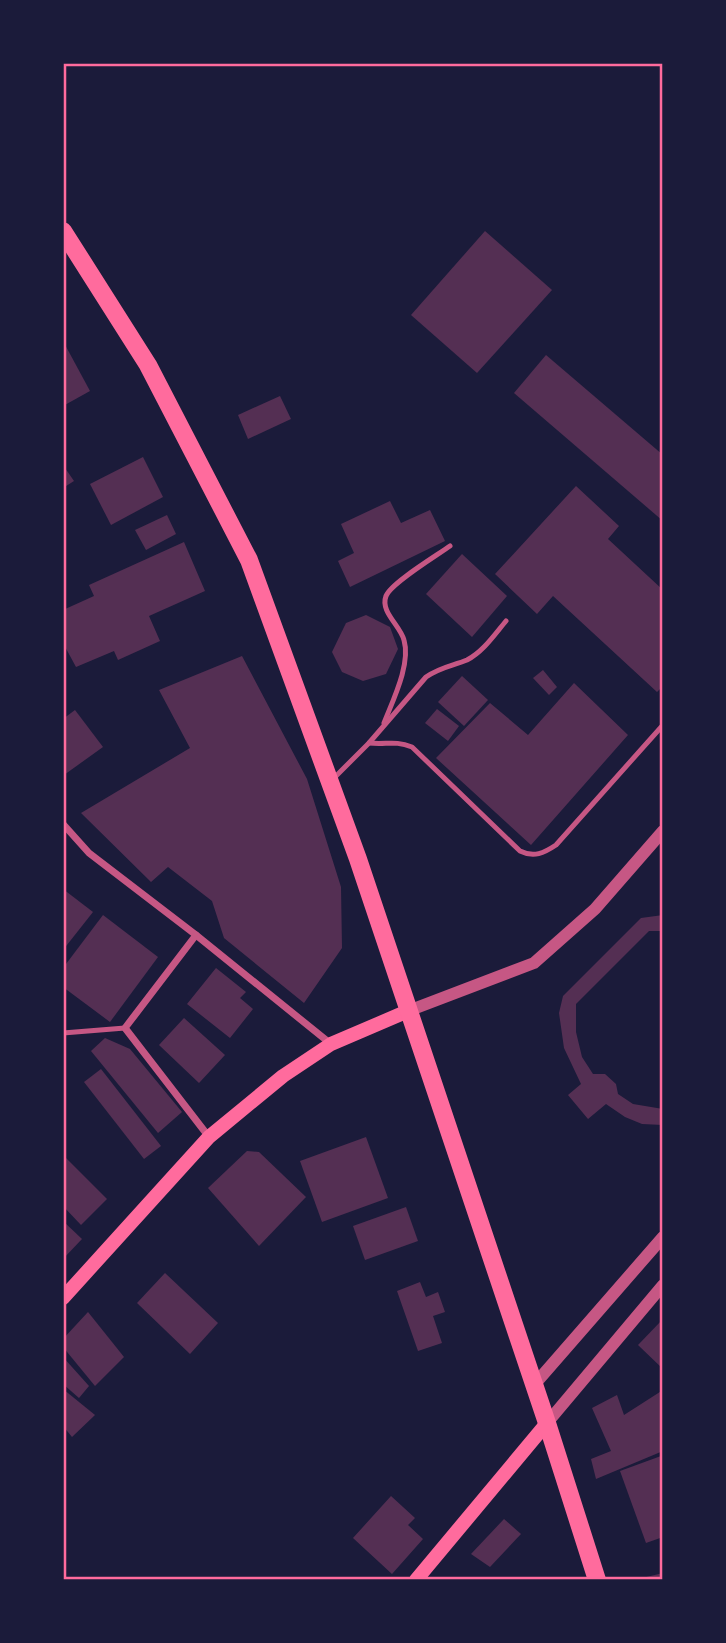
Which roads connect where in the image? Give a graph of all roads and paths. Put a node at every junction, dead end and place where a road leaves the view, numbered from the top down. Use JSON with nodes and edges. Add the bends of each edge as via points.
{"nodes":[{"id":1,"x":63,"y":231,"type":"edge"},
{"id":2,"x":450,"y":546,"type":"dead end"},
{"id":3,"x":506,"y":621,"type":"dead end"},
{"id":4,"x":663,"y":725,"type":"edge"},
{"id":5,"x":383,"y":727,"type":"junction"},
{"id":6,"x":369,"y":743,"type":"junction"},
{"id":7,"x":330,"y":782,"type":"junction"},
{"id":8,"x":63,"y":824,"type":"edge"},
{"id":9,"x":663,"y":831,"type":"edge"},
{"id":10,"x":67,"y":833,"type":"edge"},
{"id":11,"x":196,"y":935,"type":"junction"},
{"id":12,"x":408,"y":1011,"type":"junction"},
{"id":13,"x":125,"y":1028,"type":"junction"},
{"id":14,"x":63,"y":1033,"type":"edge"},
{"id":15,"x":331,"y":1044,"type":"junction"},
{"id":16,"x":209,"y":1137,"type":"junction"},
{"id":17,"x":663,"y":1237,"type":"edge"},
{"id":18,"x":663,"y":1285,"type":"edge"},
{"id":19,"x":63,"y":1298,"type":"edge"},
{"id":20,"x":534,"y":1385,"type":"junction"},
{"id":21,"x":547,"y":1423,"type":"junction"},
{"id":22,"x":416,"y":1580,"type":"edge"},
{"id":23,"x":597,"y":1580,"type":"edge"}],
"edges":[{"from":1,"to":7,"type":"main road","via":[[148,365],[249,560]]},
{"from":2,"to":5,"type":"lane","via":[[394,586],[386,597],[386,610],[401,633],[406,653]]},
{"from":3,"to":5,"type":"lane","via":[[470,659],[426,677]]},
{"from":4,"to":6,"type":"lane","via":[[556,845],[537,855],[520,851],[412,747],[397,742]]},
{"from":5,"to":6,"type":"lane"},
{"from":6,"to":7,"type":"lane"},
{"from":7,"to":12,"type":"main road"},
{"from":8,"to":10,"type":"street"},
{"from":9,"to":12,"type":"street","via":[[595,909],[534,963]]},
{"from":10,"to":11,"type":"street"},
{"from":11,"to":13,"type":"street"},
{"from":11,"to":15,"type":"street"},
{"from":12,"to":15,"type":"main road"},
{"from":12,"to":20,"type":"main road"},
{"from":13,"to":14,"type":"lane"},
{"from":13,"to":16,"type":"street"},
{"from":15,"to":16,"type":"main road","via":[[283,1076]]},
{"from":16,"to":19,"type":"main road"},
{"from":17,"to":20,"type":"street"},
{"from":18,"to":21,"type":"street"},
{"from":20,"to":21,"type":"main road"},
{"from":21,"to":22,"type":"main road"},
{"from":21,"to":23,"type":"main road"}]}
